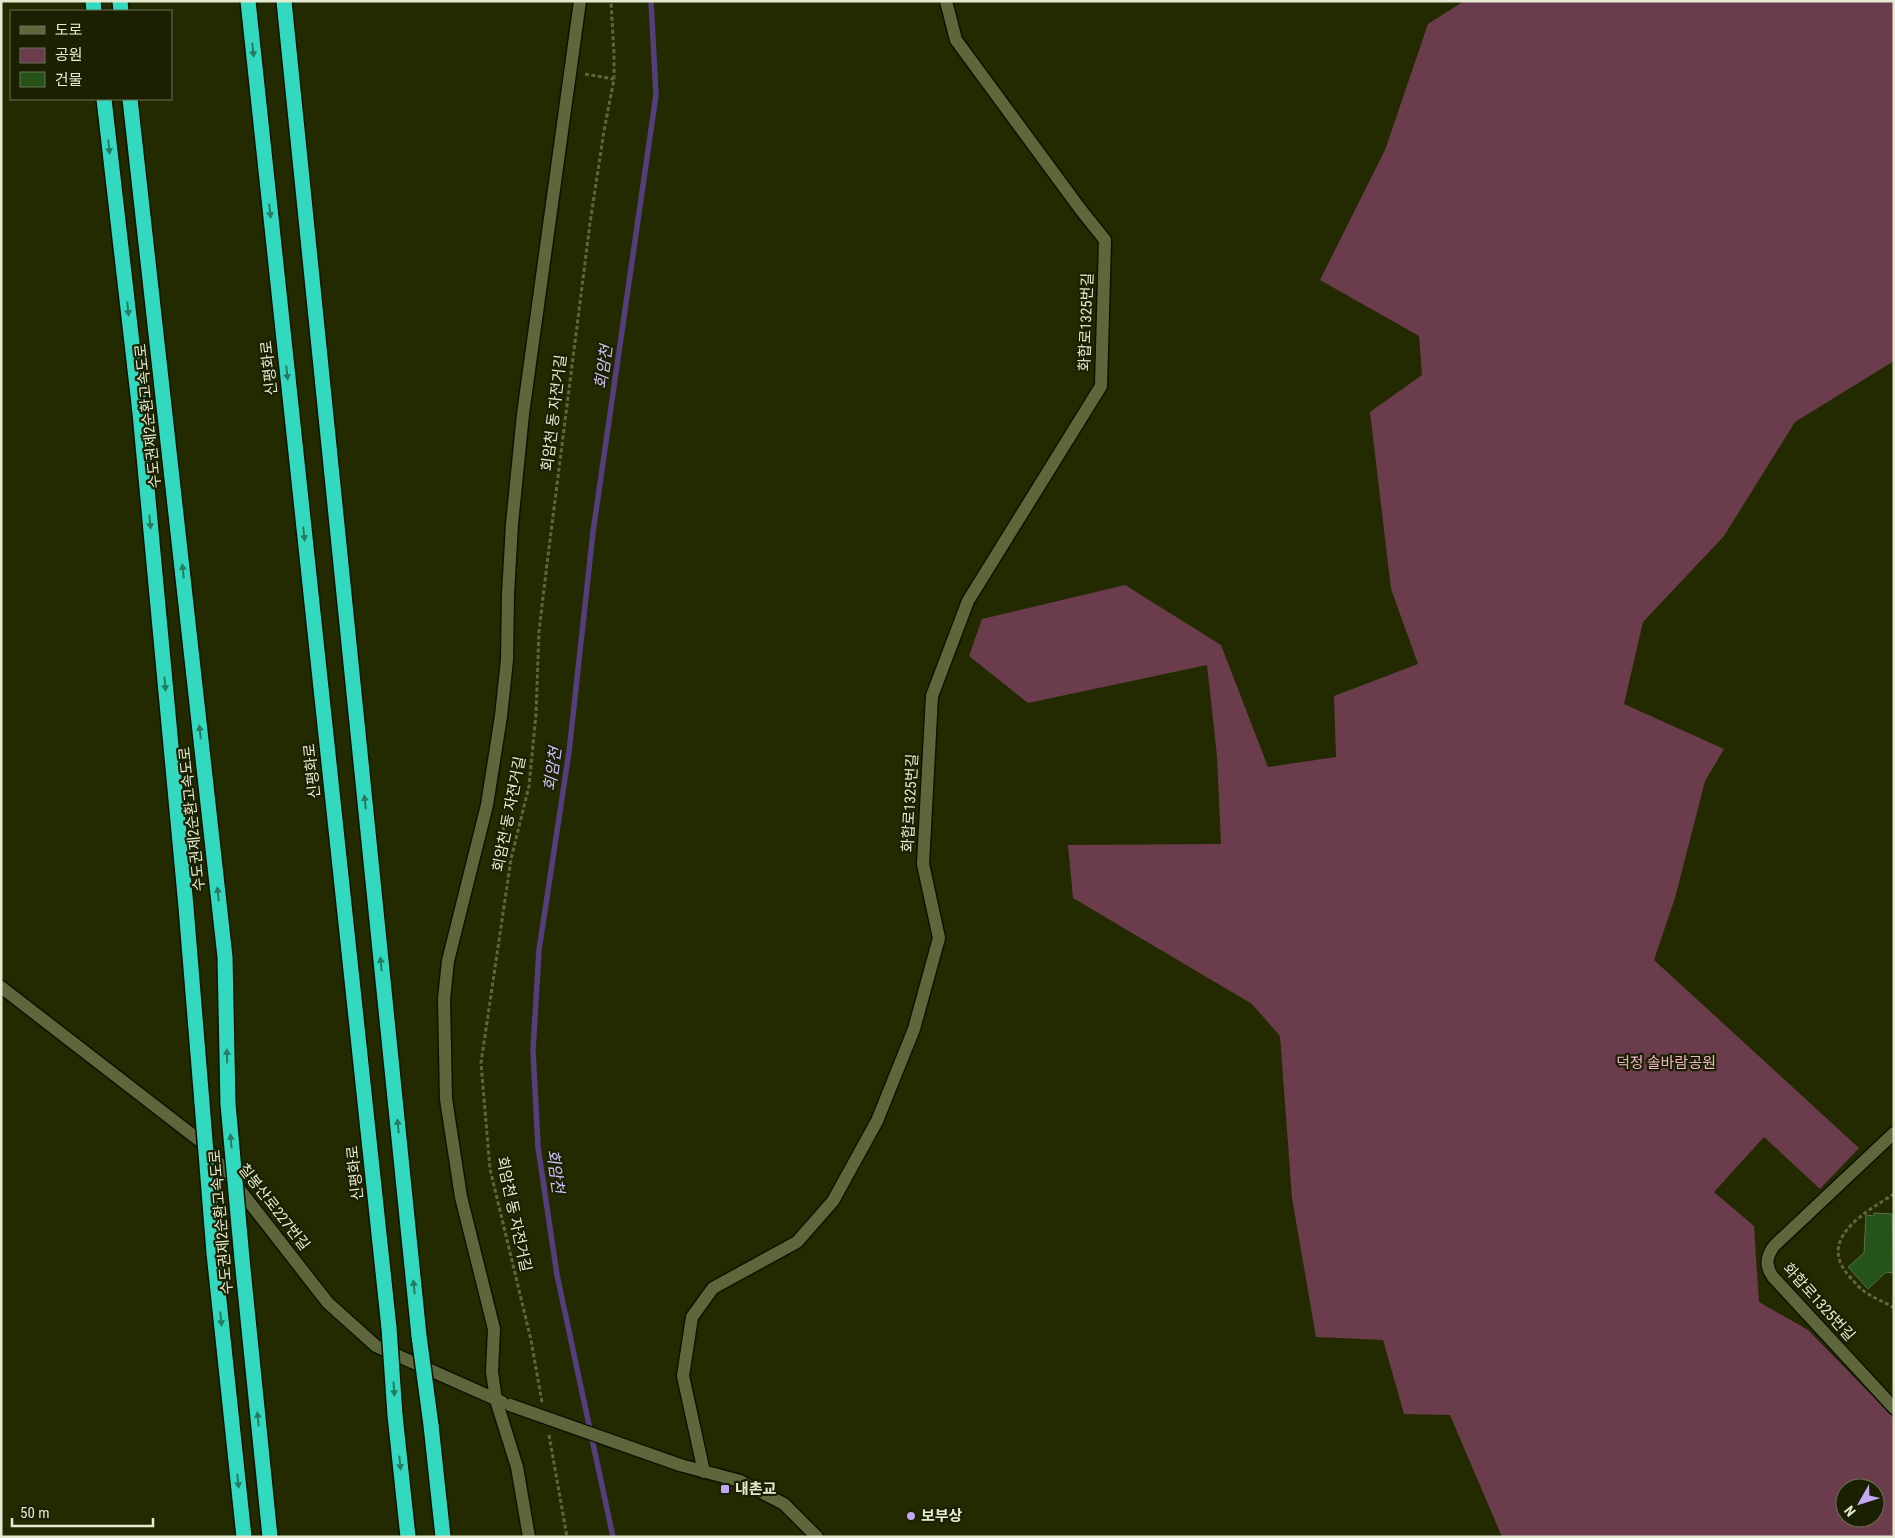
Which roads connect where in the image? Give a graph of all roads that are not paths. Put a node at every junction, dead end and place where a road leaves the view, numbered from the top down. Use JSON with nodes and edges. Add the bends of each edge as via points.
{"nodes":[{"id":1,"x":248,"y":1,"type":"edge"},
{"id":2,"x":284,"y":1,"type":"edge"},
{"id":3,"x":580,"y":1,"type":"edge"},
{"id":4,"x":946,"y":1,"type":"edge"},
{"id":5,"x":104,"y":100,"type":"edge"},
{"id":6,"x":130,"y":100,"type":"edge"},
{"id":7,"x":1,"y":987,"type":"edge"},
{"id":8,"x":1894,"y":1133,"type":"edge"},
{"id":9,"x":496,"y":1400,"type":"junction"},
{"id":10,"x":1894,"y":1408,"type":"edge"},
{"id":11,"x":704,"y":1472,"type":"junction"},
{"id":12,"x":244,"y":1537,"type":"edge"},
{"id":13,"x":270,"y":1537,"type":"edge"},
{"id":14,"x":408,"y":1537,"type":"edge"},
{"id":15,"x":443,"y":1537,"type":"edge"},
{"id":16,"x":529,"y":1537,"type":"edge"},
{"id":17,"x":817,"y":1537,"type":"edge"}],
"edges":[{"from":1,"to":14,"type":"highway","name":"신평화로","one_way":true,"bridge":true,"via":[[389,1328]]},
{"from":15,"to":2,"type":"highway","one_way":true,"bridge":true,"via":[[419,1336]]},
{"from":3,"to":9,"type":"street","via":[[520,442],[501,716],[487,805],[448,961],[444,999],[446,1099],[462,1197],[494,1328],[492,1372]]},
{"from":4,"to":11,"type":"street","name":"화합로1325번길","via":[[956,40],[1105,240],[1101,386],[968,601],[932,696],[923,864],[939,938],[914,1028],[877,1121],[833,1201],[797,1242],[713,1288],[692,1317],[683,1376]]},
{"from":5,"to":12,"type":"highway","name":"수도권제2순환고속도로","one_way":true,"bridge":true,"via":[[141,423],[214,1253]]},
{"from":13,"to":6,"type":"highway","name":"수도권제2순환고속도로","one_way":true,"bridge":true,"via":[[228,1104],[225,957]]},
{"from":7,"to":9,"type":"street","name":"칠봉산로227번길","via":[[204,1144],[328,1303],[376,1346]]},
{"from":8,"to":10,"type":"street","name":"화합로1325번길","via":[[1774,1246],[1766,1264],[1773,1278]]},
{"from":9,"to":11,"type":"street","name":"칠봉산로227번길","bridge":true},
{"from":9,"to":16,"type":"street","via":[[517,1468]]},
{"from":11,"to":17,"type":"street","via":[[740,1481],[784,1504]]}]}
